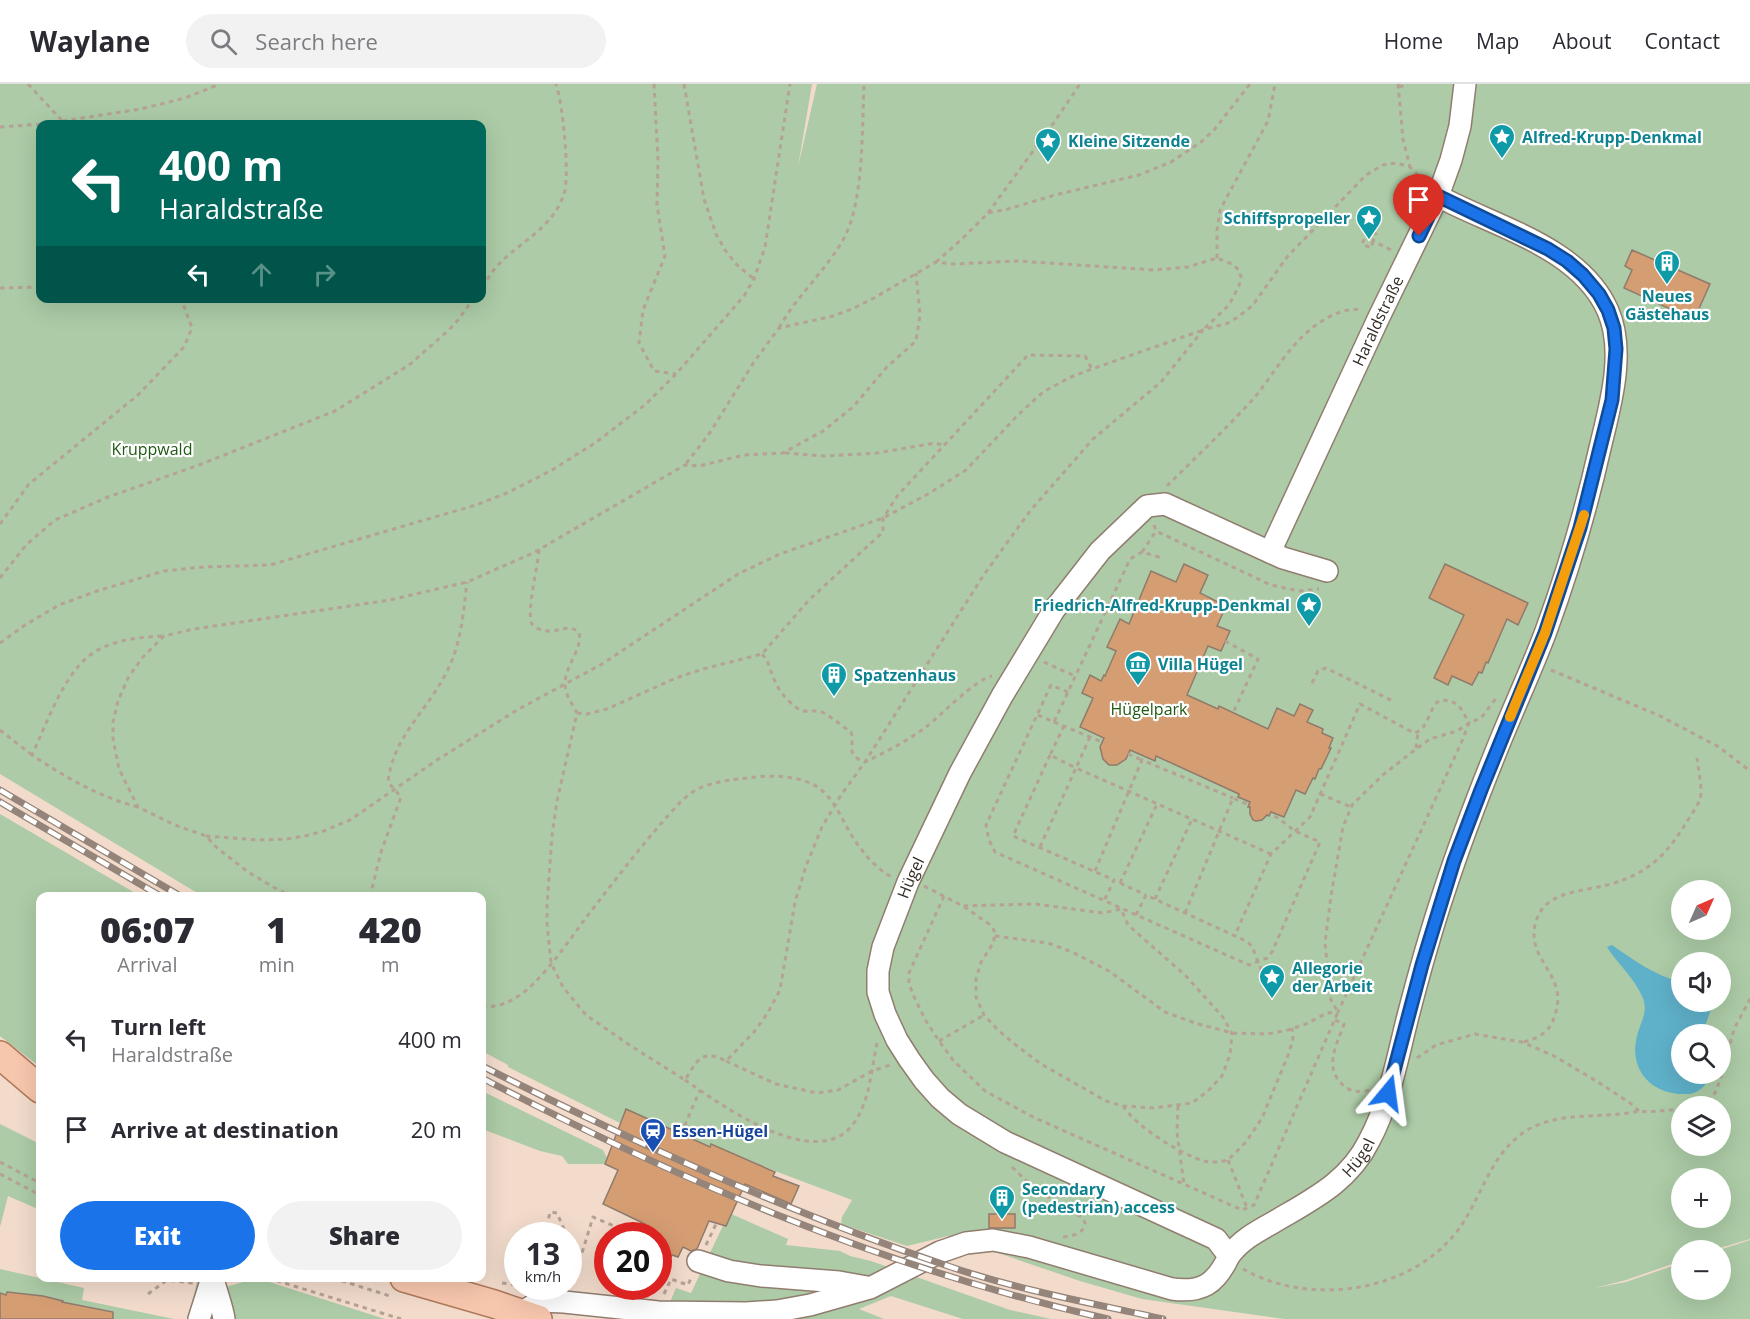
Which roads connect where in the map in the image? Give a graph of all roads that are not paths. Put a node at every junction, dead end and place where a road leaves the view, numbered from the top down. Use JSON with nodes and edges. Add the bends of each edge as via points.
{"nodes":[{"id":1,"x":1465,"y":84,"type":"edge"},
{"id":2,"x":1438,"y":196,"type":"junction"},
{"id":3,"x":1270,"y":552,"type":"junction"},
{"id":4,"x":1324,"y":580,"type":"road end"},
{"id":5,"x":0,"y":1055,"type":"edge"},
{"id":6,"x":36,"y":1086,"type":"edge"},
{"id":7,"x":1229,"y":1256,"type":"junction"},
{"id":8,"x":698,"y":1261,"type":"road end"},
{"id":9,"x":212,"y":1282,"type":"edge"},
{"id":10,"x":417,"y":1282,"type":"edge"},
{"id":11,"x":870,"y":1288,"type":"junction"},
{"id":12,"x":212,"y":1312,"type":"edge"},
{"id":13,"x":530,"y":1316,"type":"edge"},
{"id":14,"x":240,"y":1319,"type":"edge"}],
"edges":[{"from":1,"to":2,"type":"lane","name":"Haraldstraße","via":[[1460,126]]},
{"from":2,"to":3,"type":"lane","name":"Haraldstraße"},
{"from":2,"to":7,"type":"lane","name":"Hügel","via":[[1537,244],[1583,275],[1599,294],[1614,328],[1612,400],[1577,538],[1545,633],[1451,872],[1383,1109],[1369,1143],[1349,1170],[1324,1193],[1250,1236]]},
{"from":3,"to":4,"type":"lane"},
{"from":3,"to":7,"type":"lane","name":"Hügel","via":[[1165,504],[1147,506],[1100,550],[1054,610],[960,772],[908,882],[878,971],[878,992],[885,1014],[909,1059],[946,1103],[1005,1142],[1216,1239]]},
{"from":5,"to":6,"type":"main road"},
{"from":7,"to":11,"type":"lane","name":"Hügel","via":[[1207,1285],[1186,1290],[993,1240],[966,1243],[940,1252]]},
{"from":8,"to":11,"type":"lane","via":[[729,1271],[839,1281]]},
{"from":9,"to":12,"type":"lane"},
{"from":10,"to":13,"type":"main road"},
{"from":11,"to":13,"type":"lane","name":"Hügel","via":[[810,1305],[746,1314],[658,1312],[540,1301]]},
{"from":12,"to":14,"type":"lane"}]}
